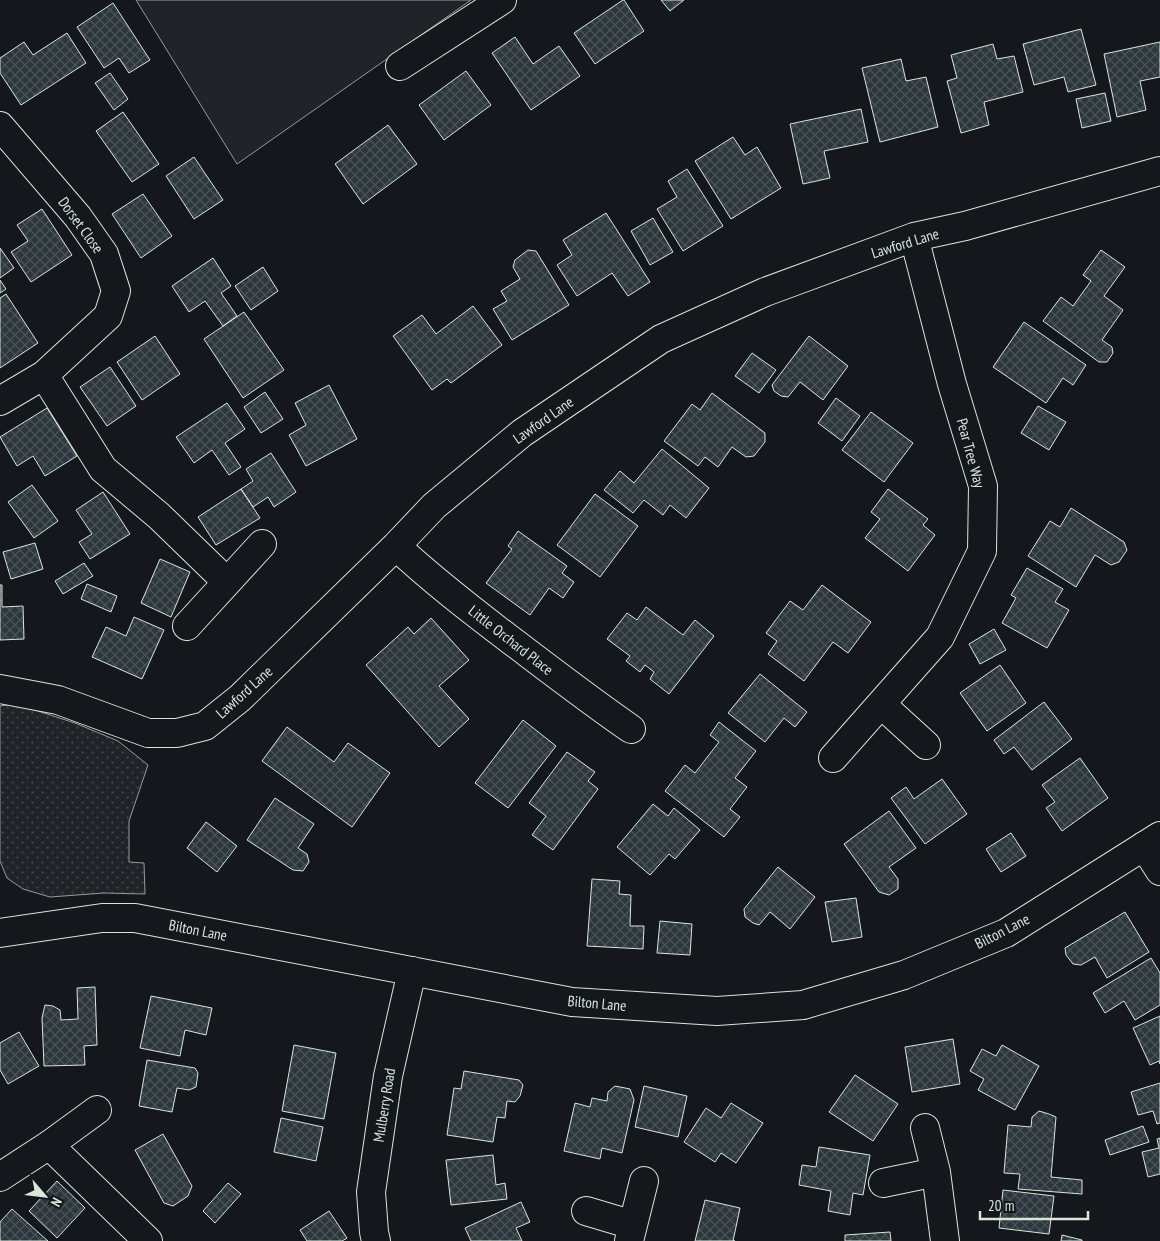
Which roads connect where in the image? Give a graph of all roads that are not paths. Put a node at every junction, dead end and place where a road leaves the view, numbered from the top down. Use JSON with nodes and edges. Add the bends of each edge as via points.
{"nodes":[{"id":1,"x":502,"y":0,"type":"edge"},
{"id":2,"x":400,"y":66,"type":"dead end"},
{"id":3,"x":0,"y":126,"type":"edge"},
{"id":4,"x":1160,"y":171,"type":"edge"},
{"id":5,"x":914,"y":237,"type":"junction"},
{"id":6,"x":44,"y":375,"type":"junction"},
{"id":7,"x":0,"y":402,"type":"edge"},
{"id":8,"x":262,"y":544,"type":"dead end"},
{"id":9,"x":396,"y":546,"type":"junction"},
{"id":10,"x":226,"y":581,"type":"junction"},
{"id":11,"x":187,"y":626,"type":"dead end"},
{"id":12,"x":0,"y":689,"type":"edge"},
{"id":13,"x":881,"y":704,"type":"junction"},
{"id":14,"x":631,"y":729,"type":"dead end"},
{"id":15,"x":926,"y":745,"type":"dead end"},
{"id":16,"x":832,"y":758,"type":"dead end"},
{"id":17,"x":1152,"y":841,"type":"edge"},
{"id":18,"x":1160,"y":871,"type":"edge"},
{"id":19,"x":0,"y":932,"type":"edge"},
{"id":20,"x":412,"y":971,"type":"junction"},
{"id":21,"x":96,"y":1110,"type":"dead end"},
{"id":22,"x":925,"y":1128,"type":"dead end"},
{"id":23,"x":49,"y":1145,"type":"junction"},
{"id":24,"x":936,"y":1172,"type":"junction"},
{"id":25,"x":0,"y":1177,"type":"edge"},
{"id":26,"x":644,"y":1181,"type":"dead end"},
{"id":27,"x":883,"y":1183,"type":"dead end"},
{"id":28,"x":586,"y":1211,"type":"dead end"},
{"id":29,"x":631,"y":1233,"type":"edge"},
{"id":30,"x":148,"y":1241,"type":"edge"},
{"id":31,"x":376,"y":1241,"type":"edge"},
{"id":32,"x":945,"y":1241,"type":"edge"}],
"edges":[{"from":1,"to":2,"type":"street"},
{"from":3,"to":6,"type":"street","name":"Dorset Close","via":[[78,217],[104,254],[116,291],[108,316]]},
{"from":4,"to":5,"type":"street","name":"Lawford Lane","via":[[965,226]]},
{"from":5,"to":9,"type":"street","name":"Lawford Lane","via":[[765,292],[661,339],[522,433],[434,506]]},
{"from":5,"to":13,"type":"street","name":"Pear Tree Way","via":[[982,486],[982,551],[940,637]]},
{"from":6,"to":7,"type":"street","name":"Dorset Close"},
{"from":6,"to":10,"type":"street","via":[[102,469],[159,516]]},
{"from":8,"to":10,"type":"street"},
{"from":9,"to":12,"type":"street","name":"Lawford Lane","via":[[240,698],[205,726],[177,733],[148,733],[58,700]]},
{"from":9,"to":14,"type":"street","name":"Little Orchard Place","via":[[425,574]]},
{"from":10,"to":11,"type":"street"},
{"from":13,"to":15,"type":"street"},
{"from":13,"to":16,"type":"street","name":"Pear Tree Way"},
{"from":17,"to":18,"type":"street"},
{"from":17,"to":20,"type":"street","name":"Bilton Lane","via":[[1006,933],[904,975],[803,1005],[717,1011],[572,1002]]},
{"from":19,"to":20,"type":"street","name":"Bilton Lane","via":[[102,918],[135,918]]},
{"from":20,"to":31,"type":"street","name":"Mulberry Road","via":[[388,1076],[371,1192]]},
{"from":21,"to":23,"type":"street"},
{"from":22,"to":24,"type":"street"},
{"from":23,"to":25,"type":"street"},
{"from":23,"to":30,"type":"street"},
{"from":24,"to":27,"type":"street"},
{"from":24,"to":32,"type":"street"},
{"from":26,"to":29,"type":"street"},
{"from":28,"to":29,"type":"street"}]}
